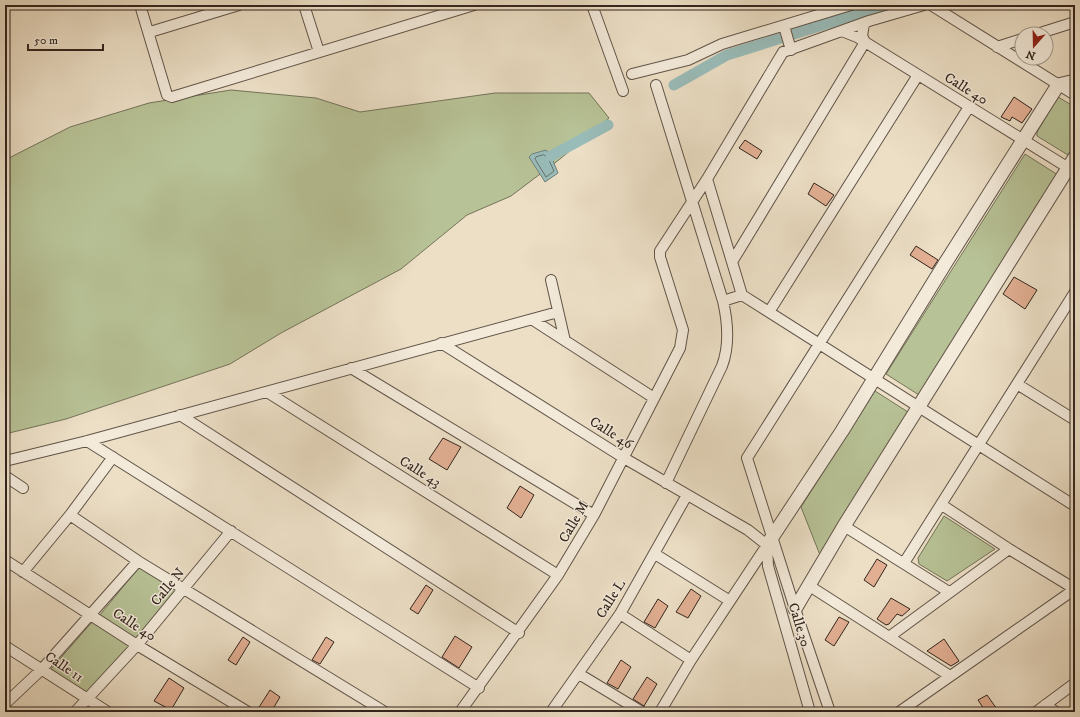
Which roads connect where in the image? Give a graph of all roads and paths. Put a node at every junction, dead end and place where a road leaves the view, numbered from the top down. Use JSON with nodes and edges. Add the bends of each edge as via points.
{"nodes":[{"id":1,"x":140,"y":5,"type":"edge"},
{"id":2,"x":239,"y":5,"type":"edge"},
{"id":3,"x":304,"y":5,"type":"edge"},
{"id":4,"x":473,"y":5,"type":"edge"},
{"id":5,"x":592,"y":5,"type":"edge"},
{"id":6,"x":851,"y":5,"type":"edge"},
{"id":7,"x":924,"y":5,"type":"edge"},
{"id":8,"x":931,"y":5,"type":"edge"},
{"id":9,"x":1075,"y":22,"type":"edge"},
{"id":10,"x":864,"y":24,"type":"junction"},
{"id":11,"x":1054,"y":29,"type":"edge"},
{"id":12,"x":842,"y":31,"type":"junction"},
{"id":13,"x":150,"y":32,"type":"junction"},
{"id":14,"x":787,"y":38,"type":"junction"},
{"id":15,"x":865,"y":42,"type":"junction"},
{"id":16,"x":1014,"y":42,"type":"edge"},
{"id":17,"x":997,"y":47,"type":"junction"},
{"id":18,"x":319,"y":52,"type":"junction"},
{"id":19,"x":632,"y":74,"type":"dead end"},
{"id":20,"x":918,"y":75,"type":"junction"},
{"id":21,"x":1075,"y":81,"type":"edge"},
{"id":22,"x":656,"y":85,"type":"dead end"},
{"id":23,"x":1058,"y":85,"type":"junction"},
{"id":24,"x":623,"y":91,"type":"dead end"},
{"id":25,"x":1075,"y":96,"type":"edge"},
{"id":26,"x":969,"y":107,"type":"junction"},
{"id":27,"x":1023,"y":140,"type":"junction"},
{"id":28,"x":1073,"y":165,"type":"edge"},
{"id":29,"x":707,"y":179,"type":"junction"},
{"id":30,"x":693,"y":200,"type":"junction"},
{"id":31,"x":748,"y":235,"type":"junction"},
{"id":32,"x":724,"y":236,"type":"junction"},
{"id":33,"x":732,"y":262,"type":"junction"},
{"id":34,"x":551,"y":280,"type":"dead end"},
{"id":35,"x":1075,"y":292,"type":"edge"},
{"id":36,"x":742,"y":295,"type":"junction"},
{"id":37,"x":723,"y":301,"type":"junction"},
{"id":38,"x":558,"y":312,"type":"junction"},
{"id":39,"x":769,"y":312,"type":"junction"},
{"id":40,"x":533,"y":320,"type":"junction"},
{"id":41,"x":565,"y":341,"type":"junction"},
{"id":42,"x":441,"y":343,"type":"junction"},
{"id":43,"x":819,"y":344,"type":"junction"},
{"id":44,"x":351,"y":368,"type":"junction"},
{"id":45,"x":874,"y":378,"type":"junction"},
{"id":46,"x":1017,"y":384,"type":"junction"},
{"id":47,"x":267,"y":392,"type":"junction"},
{"id":48,"x":654,"y":398,"type":"junction"},
{"id":49,"x":919,"y":406,"type":"junction"},
{"id":50,"x":180,"y":416,"type":"junction"},
{"id":51,"x":1075,"y":420,"type":"edge"},
{"id":52,"x":87,"y":441,"type":"junction"},
{"id":53,"x":979,"y":445,"type":"junction"},
{"id":54,"x":113,"y":457,"type":"junction"},
{"id":55,"x":624,"y":458,"type":"junction"},
{"id":56,"x":5,"y":461,"type":"edge"},
{"id":57,"x":5,"y":476,"type":"edge"},
{"id":58,"x":666,"y":483,"type":"junction"},
{"id":59,"x":23,"y":488,"type":"dead end"},
{"id":60,"x":687,"y":495,"type":"junction"},
{"id":61,"x":942,"y":505,"type":"junction"},
{"id":62,"x":1075,"y":506,"type":"edge"},
{"id":63,"x":70,"y":515,"type":"junction"},
{"id":64,"x":594,"y":515,"type":"junction"},
{"id":65,"x":844,"y":526,"type":"junction"},
{"id":66,"x":231,"y":532,"type":"junction"},
{"id":67,"x":770,"y":541,"type":"junction"},
{"id":68,"x":1009,"y":549,"type":"junction"},
{"id":69,"x":655,"y":554,"type":"junction"},
{"id":70,"x":5,"y":560,"type":"edge"},
{"id":71,"x":138,"y":561,"type":"junction"},
{"id":72,"x":904,"y":563,"type":"junction"},
{"id":73,"x":23,"y":572,"type":"junction"},
{"id":74,"x":558,"y":576,"type":"junction"},
{"id":75,"x":808,"y":585,"type":"junction"},
{"id":76,"x":184,"y":589,"type":"junction"},
{"id":77,"x":1075,"y":589,"type":"edge"},
{"id":78,"x":949,"y":592,"type":"junction"},
{"id":79,"x":730,"y":601,"type":"junction"},
{"id":80,"x":794,"y":609,"type":"junction"},
{"id":81,"x":620,"y":614,"type":"junction"},
{"id":82,"x":92,"y":615,"type":"junction"},
{"id":83,"x":781,"y":615,"type":"junction"},
{"id":84,"x":519,"y":633,"type":"junction"},
{"id":85,"x":889,"y":637,"type":"junction"},
{"id":86,"x":137,"y":645,"type":"junction"},
{"id":87,"x":5,"y":646,"type":"edge"},
{"id":88,"x":691,"y":660,"type":"junction"},
{"id":89,"x":42,"y":668,"type":"junction"},
{"id":90,"x":579,"y":674,"type":"junction"},
{"id":91,"x":950,"y":676,"type":"junction"},
{"id":92,"x":1075,"y":683,"type":"edge"},
{"id":93,"x":479,"y":688,"type":"junction"},
{"id":94,"x":88,"y":699,"type":"junction"},
{"id":95,"x":5,"y":704,"type":"edge"},
{"id":96,"x":1045,"y":705,"type":"junction"},
{"id":97,"x":75,"y":712,"type":"edge"},
{"id":98,"x":108,"y":712,"type":"edge"},
{"id":99,"x":248,"y":712,"type":"edge"},
{"id":100,"x":385,"y":712,"type":"edge"},
{"id":101,"x":460,"y":712,"type":"edge"},
{"id":102,"x":551,"y":712,"type":"edge"},
{"id":103,"x":642,"y":712,"type":"edge"},
{"id":104,"x":660,"y":712,"type":"edge"},
{"id":105,"x":810,"y":712,"type":"edge"},
{"id":106,"x":830,"y":712,"type":"edge"},
{"id":107,"x":899,"y":712,"type":"edge"},
{"id":108,"x":1036,"y":712,"type":"edge"},
{"id":109,"x":1056,"y":712,"type":"edge"}],
"edges":[{"from":1,"to":13,"type":"street"},
{"from":2,"to":13,"type":"street"},
{"from":3,"to":18,"type":"street"},
{"from":4,"to":18,"type":"street"},
{"from":5,"to":24,"type":"street"},
{"from":6,"to":14,"type":"street"},
{"from":7,"to":10,"type":"street"},
{"from":8,"to":17,"type":"street"},
{"from":9,"to":11,"type":"street"},
{"from":10,"to":12,"type":"street"},
{"from":10,"to":15,"type":"street","via":[[862,36]]},
{"from":12,"to":14,"type":"street"},
{"from":12,"to":15,"type":"street","name":"Calle 40"},
{"from":13,"to":18,"type":"street","via":[[167,95],[172,97]]},
{"from":14,"to":19,"type":"street","via":[[722,44],[688,60]]},
{"from":14,"to":29,"type":"street","via":[[783,52]]},
{"from":15,"to":20,"type":"street","name":"Calle 40"},
{"from":15,"to":31,"type":"street"},
{"from":16,"to":17,"type":"street"},
{"from":17,"to":23,"type":"street"},
{"from":20,"to":26,"type":"street","name":"Calle 40"},
{"from":20,"to":39,"type":"street"},
{"from":21,"to":23,"type":"street"},
{"from":22,"to":30,"type":"street"},
{"from":23,"to":25,"type":"street"},
{"from":23,"to":27,"type":"street"},
{"from":26,"to":27,"type":"street","name":"Calle 40"},
{"from":26,"to":43,"type":"street"},
{"from":27,"to":28,"type":"street","name":"Calle 40"},
{"from":27,"to":45,"type":"street"},
{"from":28,"to":49,"type":"street"},
{"from":29,"to":30,"type":"street"},
{"from":29,"to":32,"type":"street"},
{"from":30,"to":37,"type":"street"},
{"from":30,"to":48,"type":"street","name":"Calle M","via":[[660,251],[682,330],[680,348]]},
{"from":31,"to":32,"type":"street","via":[[736,239]]},
{"from":31,"to":33,"type":"street"},
{"from":32,"to":33,"type":"street"},
{"from":33,"to":36,"type":"street"},
{"from":34,"to":38,"type":"street"},
{"from":35,"to":46,"type":"street"},
{"from":36,"to":37,"type":"street"},
{"from":36,"to":39,"type":"street"},
{"from":37,"to":58,"type":"street","via":[[727,329],[726,355]]},
{"from":38,"to":40,"type":"street"},
{"from":38,"to":41,"type":"street"},
{"from":39,"to":43,"type":"street"},
{"from":40,"to":41,"type":"street"},
{"from":40,"to":42,"type":"street"},
{"from":41,"to":48,"type":"street"},
{"from":42,"to":44,"type":"street"},
{"from":42,"to":55,"type":"street","name":"Calle 46"},
{"from":43,"to":45,"type":"street"},
{"from":43,"to":67,"type":"street","via":[[747,458]]},
{"from":44,"to":47,"type":"street"},
{"from":44,"to":64,"type":"street"},
{"from":45,"to":49,"type":"street"},
{"from":45,"to":67,"type":"street"},
{"from":46,"to":51,"type":"street"},
{"from":46,"to":53,"type":"street"},
{"from":47,"to":50,"type":"street"},
{"from":47,"to":74,"type":"street","name":"Calle 43"},
{"from":48,"to":55,"type":"street","name":"Calle M"},
{"from":49,"to":53,"type":"street"},
{"from":49,"to":65,"type":"street"},
{"from":50,"to":52,"type":"street"},
{"from":50,"to":84,"type":"street"},
{"from":52,"to":54,"type":"street"},
{"from":52,"to":56,"type":"street"},
{"from":53,"to":61,"type":"street"},
{"from":53,"to":62,"type":"street"},
{"from":54,"to":63,"type":"street"},
{"from":54,"to":66,"type":"street"},
{"from":55,"to":58,"type":"street","name":"Calle 46"},
{"from":55,"to":64,"type":"street","name":"Calle M"},
{"from":57,"to":59,"type":"street"},
{"from":58,"to":60,"type":"street","name":"Calle 46"},
{"from":60,"to":67,"type":"street","name":"Calle 46"},
{"from":60,"to":69,"type":"street","name":"Calle L"},
{"from":61,"to":68,"type":"street"},
{"from":61,"to":72,"type":"street"},
{"from":63,"to":71,"type":"street"},
{"from":63,"to":73,"type":"street"},
{"from":64,"to":74,"type":"street","name":"Calle M"},
{"from":65,"to":72,"type":"street"},
{"from":65,"to":75,"type":"street"},
{"from":66,"to":76,"type":"street","name":"Calle N"},
{"from":66,"to":93,"type":"street"},
{"from":67,"to":79,"type":"street"},
{"from":67,"to":80,"type":"street"},
{"from":67,"to":83,"type":"street","name":"Calle 30","via":[[768,566]]},
{"from":68,"to":77,"type":"street"},
{"from":68,"to":78,"type":"street"},
{"from":69,"to":79,"type":"street"},
{"from":69,"to":81,"type":"street","name":"Calle L"},
{"from":70,"to":73,"type":"street","name":"Calle 40"},
{"from":71,"to":76,"type":"street"},
{"from":71,"to":82,"type":"street"},
{"from":72,"to":78,"type":"street"},
{"from":73,"to":82,"type":"street","name":"Calle 40"},
{"from":74,"to":84,"type":"street","name":"Calle M"},
{"from":75,"to":80,"type":"street"},
{"from":75,"to":85,"type":"street"},
{"from":76,"to":86,"type":"street","name":"Calle N"},
{"from":76,"to":100,"type":"street"},
{"from":77,"to":91,"type":"street"},
{"from":78,"to":85,"type":"street"},
{"from":79,"to":88,"type":"street"},
{"from":80,"to":83,"type":"street"},
{"from":80,"to":106,"type":"street"},
{"from":81,"to":88,"type":"street"},
{"from":81,"to":90,"type":"street","name":"Calle L"},
{"from":82,"to":86,"type":"street","name":"Calle 40"},
{"from":82,"to":89,"type":"street"},
{"from":83,"to":105,"type":"street","name":"Calle 30"},
{"from":84,"to":93,"type":"street","name":"Calle M"},
{"from":85,"to":91,"type":"street"},
{"from":86,"to":94,"type":"street","name":"Calle N"},
{"from":86,"to":99,"type":"street","name":"Calle 40"},
{"from":87,"to":89,"type":"street","name":"Calle 11"},
{"from":88,"to":104,"type":"street"},
{"from":89,"to":94,"type":"street","name":"Calle 11"},
{"from":89,"to":95,"type":"street"},
{"from":90,"to":102,"type":"street","name":"Calle L"},
{"from":90,"to":103,"type":"street"},
{"from":91,"to":107,"type":"street"},
{"from":92,"to":96,"type":"street"},
{"from":93,"to":101,"type":"street","name":"Calle M"},
{"from":94,"to":97,"type":"street","name":"Calle N"},
{"from":94,"to":98,"type":"street","name":"Calle 11"},
{"from":96,"to":108,"type":"street"},
{"from":96,"to":109,"type":"street"}]}
